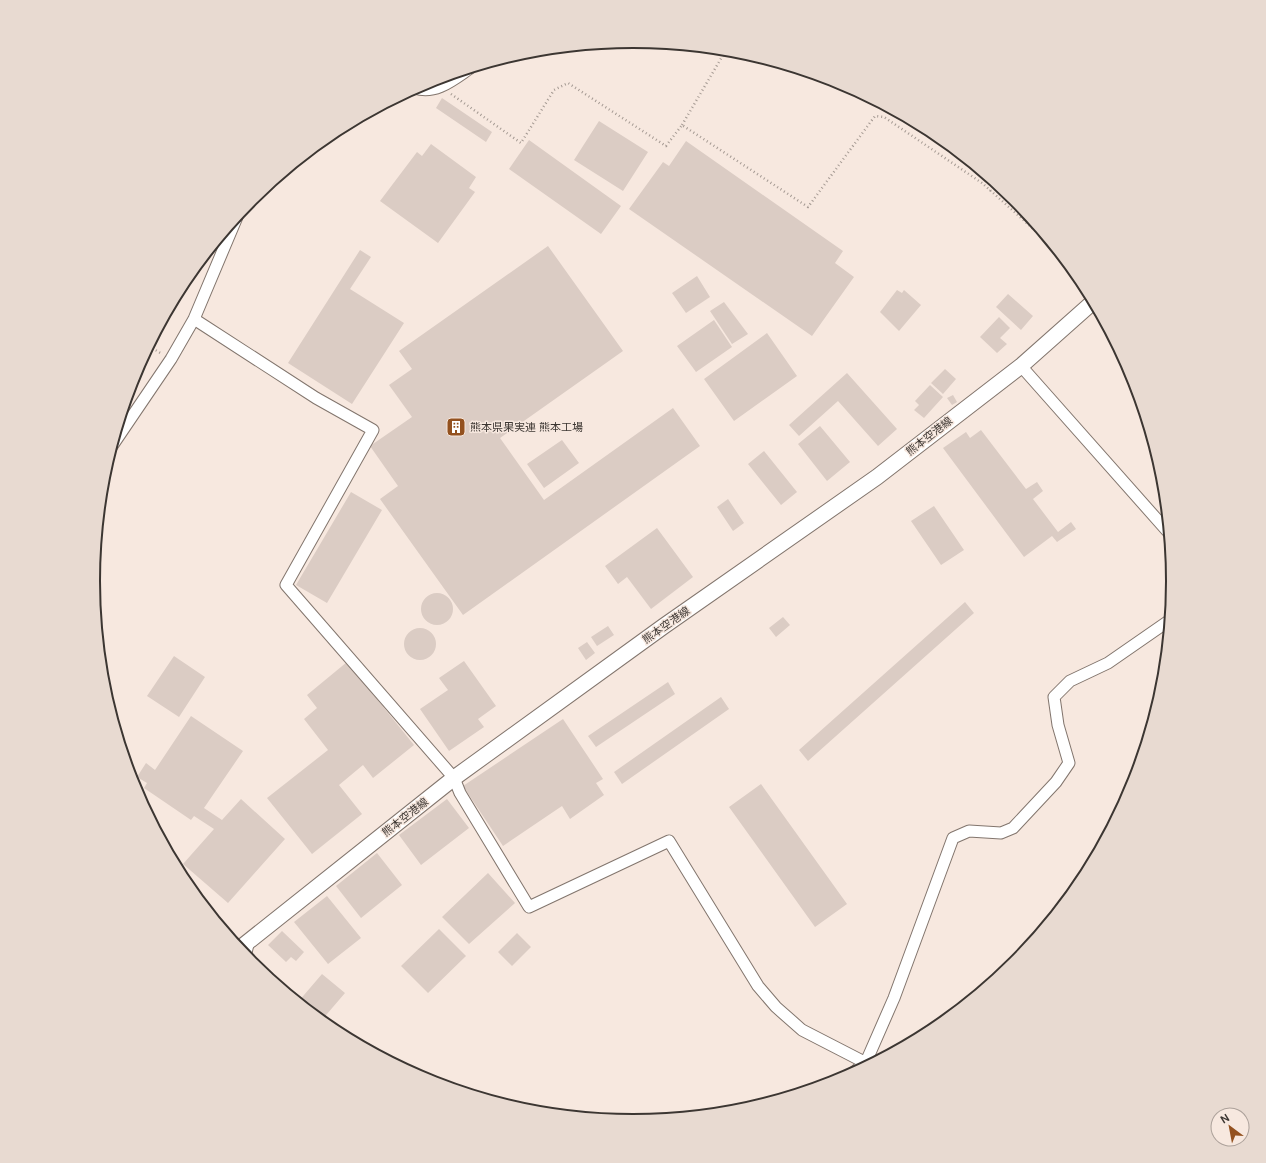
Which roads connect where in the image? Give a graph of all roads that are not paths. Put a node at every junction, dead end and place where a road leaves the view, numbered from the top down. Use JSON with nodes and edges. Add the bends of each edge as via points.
{"nodes":[{"id":1,"x":453,"y":80,"type":"edge"},
{"id":2,"x":427,"y":90,"type":"edge"},
{"id":3,"x":231,"y":231,"type":"edge"},
{"id":4,"x":1089,"y":305,"type":"edge"},
{"id":5,"x":194,"y":319,"type":"junction"},
{"id":6,"x":1021,"y":366,"type":"junction"},
{"id":7,"x":121,"y":432,"type":"edge"},
{"id":8,"x":1163,"y":527,"type":"edge"},
{"id":9,"x":1164,"y":624,"type":"edge"},
{"id":10,"x":454,"y":778,"type":"junction"},
{"id":11,"x":244,"y":945,"type":"edge"},
{"id":12,"x":869,"y":1060,"type":"edge"},
{"id":13,"x":865,"y":1062,"type":"edge"}],
"edges":[{"from":1,"to":2,"type":"street","via":[[441,87]]},
{"from":3,"to":5,"type":"street"},
{"from":4,"to":6,"type":"main road","name":"熊本空港線"},
{"from":5,"to":7,"type":"street","via":[[171,359]]},
{"from":5,"to":10,"type":"street","via":[[316,398],[373,430],[286,585]]},
{"from":6,"to":8,"type":"street"},
{"from":6,"to":10,"type":"main road","name":"熊本空港線","via":[[877,477],[664,626]]},
{"from":9,"to":12,"type":"street","via":[[1108,663],[1070,682],[1054,697],[1058,725],[1069,763],[1056,782],[1013,828],[1001,833],[969,832],[953,838]]},
{"from":10,"to":11,"type":"main road","name":"熊本空港線"},
{"from":10,"to":13,"type":"street","via":[[460,793],[529,907],[669,841],[758,986],[776,1008],[802,1030]]}]}
